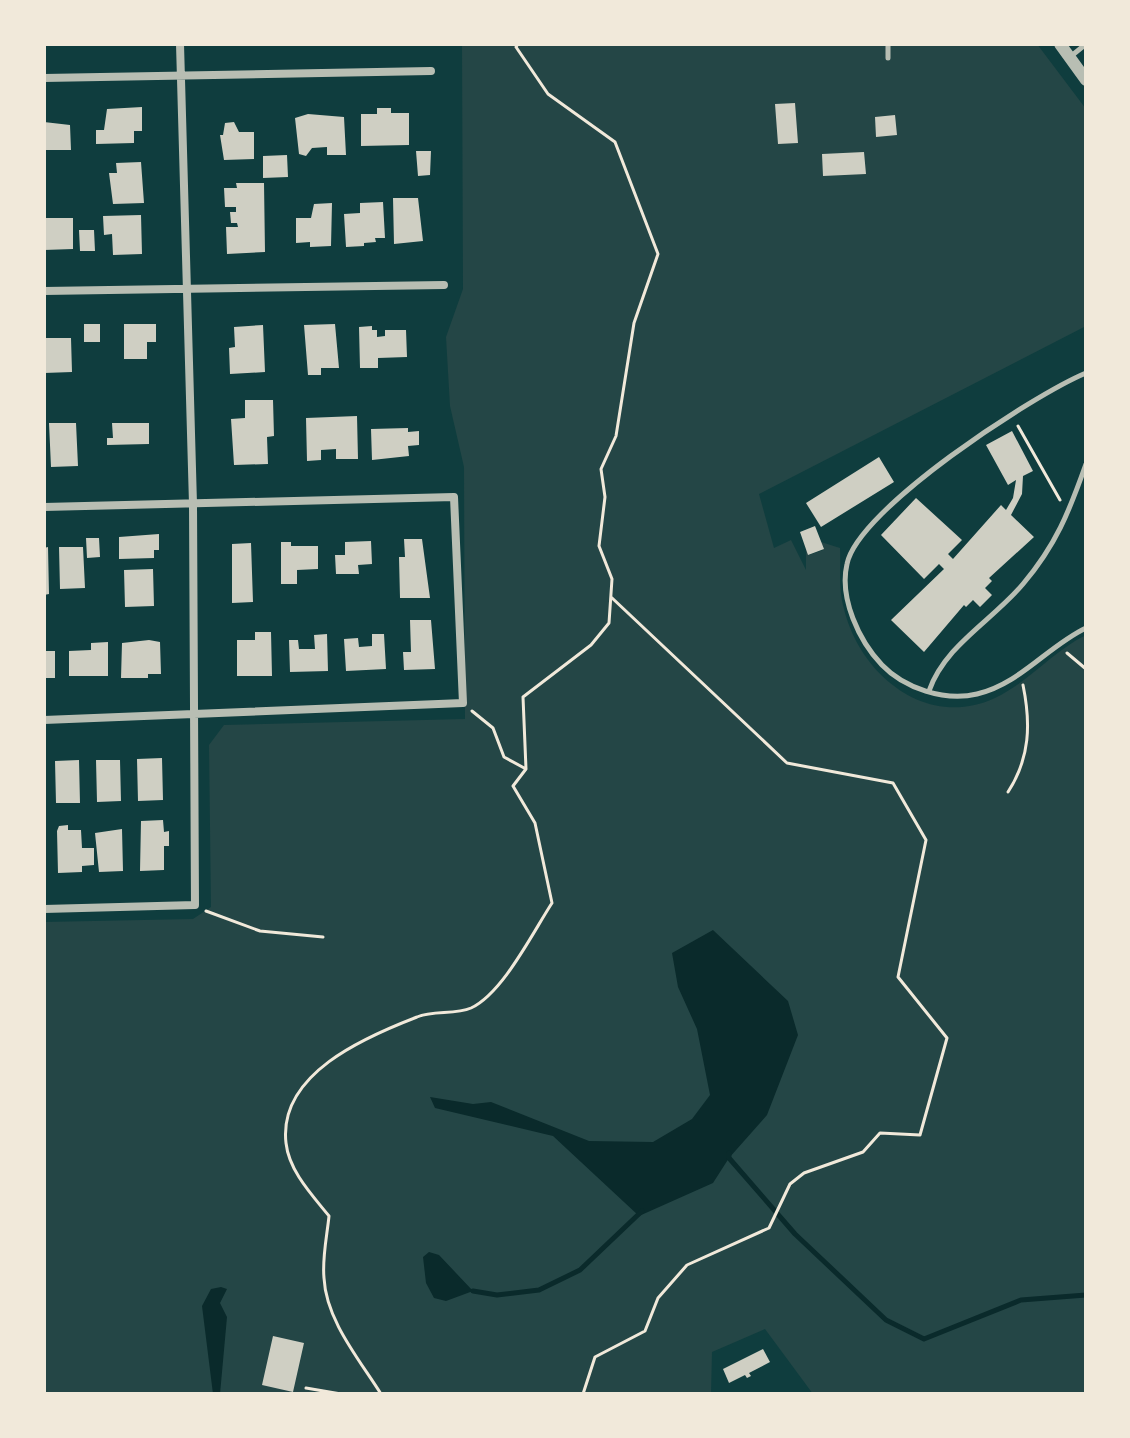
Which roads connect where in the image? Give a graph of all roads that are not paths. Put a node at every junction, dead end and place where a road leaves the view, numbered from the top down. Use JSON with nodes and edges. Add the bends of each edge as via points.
{"nodes":[{"id":1,"x":180,"y":44,"type":"edge"},
{"id":2,"x":888,"y":44,"type":"edge"},
{"id":3,"x":1060,"y":44,"type":"edge"},
{"id":4,"x":1086,"y":44,"type":"edge"},
{"id":5,"x":1070,"y":57,"type":"junction"},
{"id":6,"x":888,"y":58,"type":"dead end"},
{"id":7,"x":431,"y":71,"type":"dead end"},
{"id":8,"x":180,"y":75,"type":"junction"},
{"id":9,"x":44,"y":78,"type":"edge"},
{"id":10,"x":1086,"y":80,"type":"edge"},
{"id":11,"x":444,"y":285,"type":"dead end"},
{"id":12,"x":186,"y":288,"type":"junction"},
{"id":13,"x":44,"y":291,"type":"edge"},
{"id":14,"x":1086,"y":373,"type":"edge"},
{"id":15,"x":1086,"y":464,"type":"edge"},
{"id":16,"x":193,"y":504,"type":"junction"},
{"id":17,"x":44,"y":507,"type":"edge"},
{"id":18,"x":1086,"y":628,"type":"edge"},
{"id":19,"x":929,"y":691,"type":"junction"},
{"id":20,"x":195,"y":714,"type":"junction"},
{"id":21,"x":44,"y":720,"type":"edge"},
{"id":22,"x":44,"y":909,"type":"edge"}],
"edges":[{"from":1,"to":8,"type":"street"},
{"from":2,"to":6,"type":"lane"},
{"from":3,"to":5,"type":"street"},
{"from":4,"to":5,"type":"lane"},
{"from":5,"to":10,"type":"street"},
{"from":7,"to":8,"type":"street"},
{"from":8,"to":9,"type":"street"},
{"from":8,"to":12,"type":"street"},
{"from":11,"to":12,"type":"street"},
{"from":12,"to":13,"type":"street"},
{"from":12,"to":16,"type":"street"},
{"from":14,"to":19,"type":"lane","via":[[967,441],[859,539],[847,563],[848,603],[869,650],[891,674]]},
{"from":15,"to":19,"type":"lane","via":[[1055,541],[1022,586],[945,659]]},
{"from":16,"to":17,"type":"street"},
{"from":16,"to":20,"type":"street"},
{"from":16,"to":20,"type":"street","via":[[454,497],[463,703]]},
{"from":18,"to":19,"type":"lane","via":[[1020,674],[977,695]]},
{"from":20,"to":21,"type":"street"},
{"from":20,"to":22,"type":"street","via":[[195,905]]}]}
